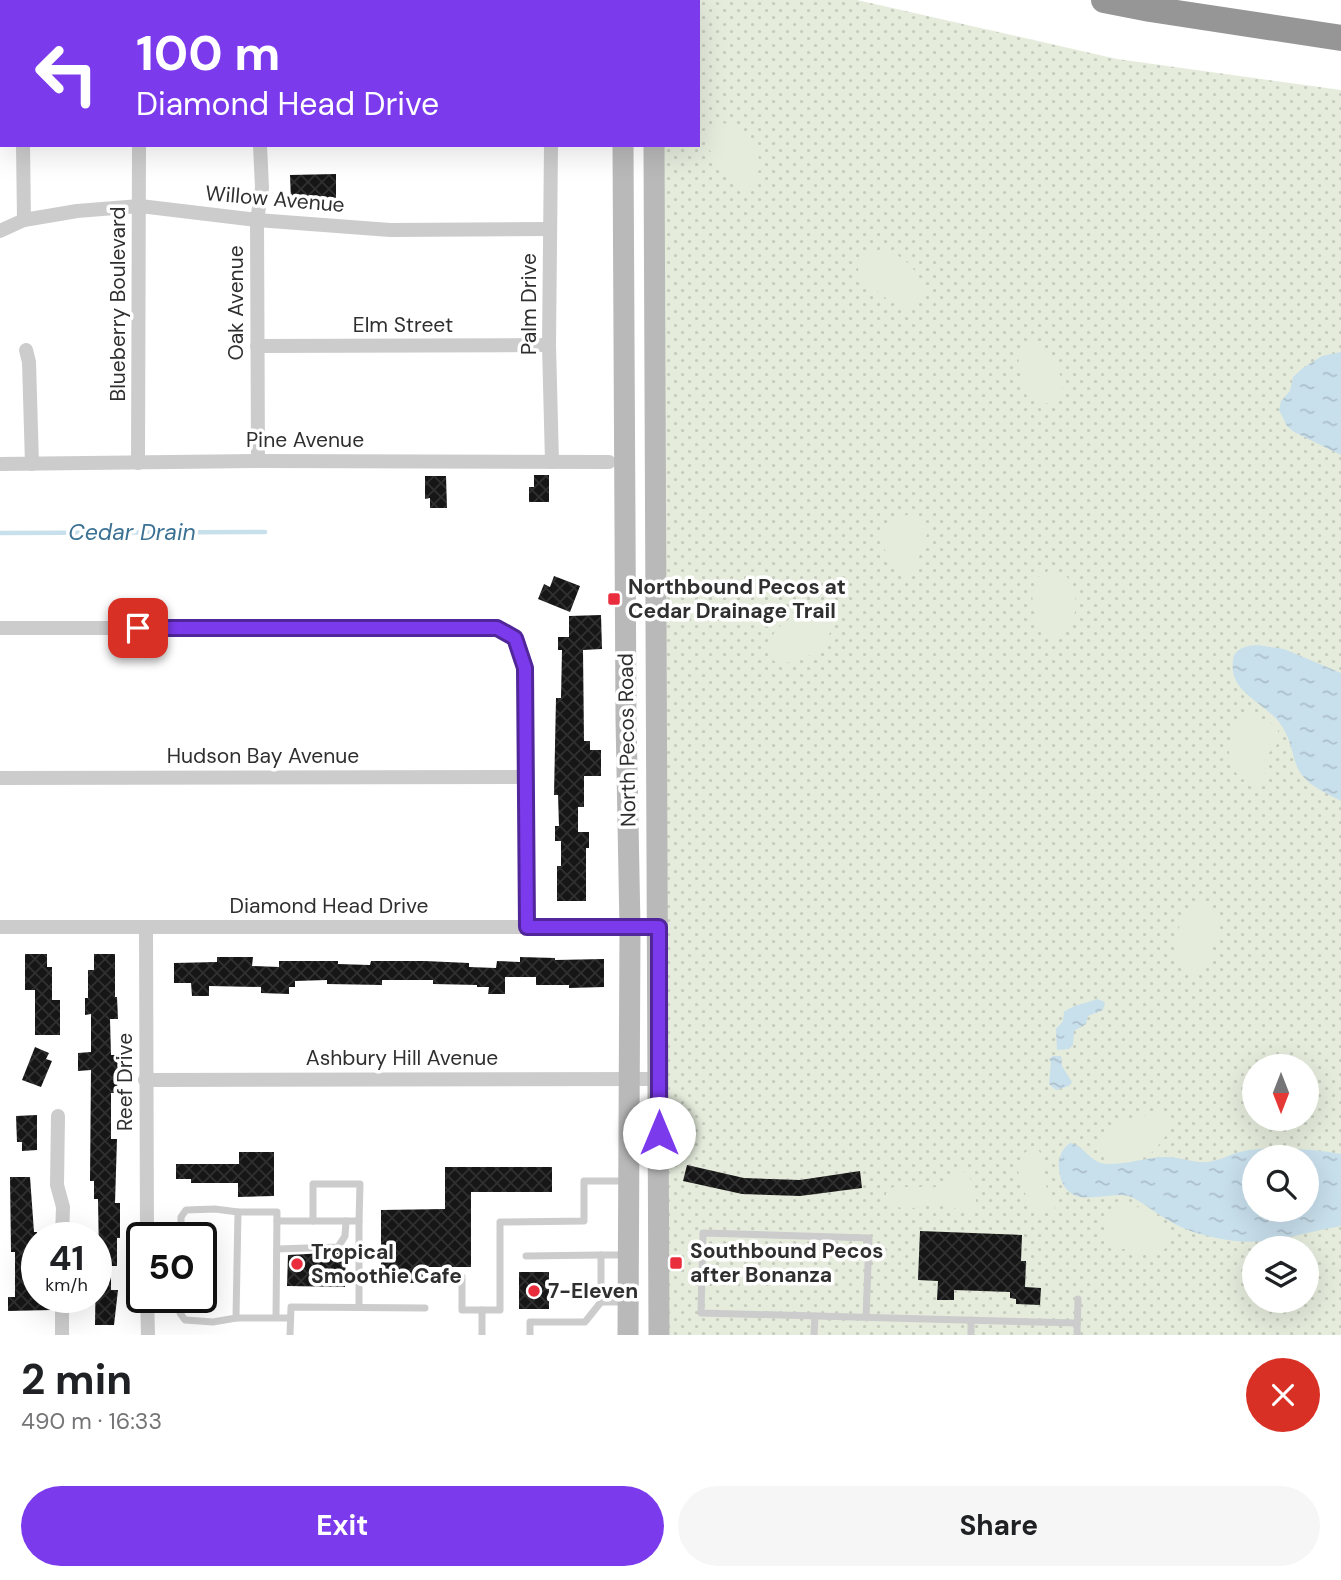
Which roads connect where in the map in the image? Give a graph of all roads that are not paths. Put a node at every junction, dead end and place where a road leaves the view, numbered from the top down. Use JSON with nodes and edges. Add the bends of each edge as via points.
{"nodes":[{"id":1,"x":1104,"y":0,"type":"edge"},
{"id":2,"x":1341,"y":38,"type":"edge"},
{"id":3,"x":23,"y":147,"type":"edge"},
{"id":4,"x":139,"y":147,"type":"edge"},
{"id":5,"x":260,"y":147,"type":"edge"},
{"id":6,"x":551,"y":147,"type":"edge"},
{"id":7,"x":624,"y":147,"type":"edge"},
{"id":8,"x":654,"y":147,"type":"edge"},
{"id":9,"x":140,"y":206,"type":"junction"},
{"id":10,"x":24,"y":220,"type":"junction"},
{"id":11,"x":257,"y":220,"type":"junction"},
{"id":12,"x":550,"y":229,"type":"junction"},
{"id":13,"x":0,"y":231,"type":"edge"},
{"id":14,"x":549,"y":345,"type":"junction"},
{"id":15,"x":257,"y":346,"type":"junction"},
{"id":16,"x":26,"y":350,"type":"dead end"},
{"id":17,"x":258,"y":461,"type":"junction"},
{"id":18,"x":138,"y":463,"type":"junction"},
{"id":19,"x":552,"y":463,"type":"junction"},
{"id":20,"x":609,"y":463,"type":"dead end"},
{"id":21,"x":0,"y":464,"type":"edge"},
{"id":22,"x":32,"y":464,"type":"junction"},
{"id":23,"x":0,"y":628,"type":"edge"},
{"id":24,"x":526,"y":777,"type":"junction"},
{"id":25,"x":0,"y":778,"type":"edge"},
{"id":26,"x":146,"y":927,"type":"junction"},
{"id":27,"x":527,"y":927,"type":"junction"},
{"id":28,"x":630,"y":927,"type":"junction"},
{"id":29,"x":659,"y":927,"type":"junction"},
{"id":30,"x":0,"y":928,"type":"edge"},
{"id":31,"x":629,"y":1078,"type":"junction"},
{"id":32,"x":658,"y":1079,"type":"junction"},
{"id":33,"x":145,"y":1080,"type":"junction"},
{"id":34,"x":58,"y":1116,"type":"dead end"},
{"id":35,"x":629,"y":1181,"type":"junction"},
{"id":36,"x":238,"y":1212,"type":"junction"},
{"id":37,"x":277,"y":1221,"type":"junction"},
{"id":38,"x":313,"y":1221,"type":"junction"},
{"id":39,"x":346,"y":1221,"type":"junction"},
{"id":40,"x":62,"y":1222,"type":"edge"},
{"id":41,"x":147,"y":1222,"type":"edge"},
{"id":42,"x":181,"y":1222,"type":"edge"},
{"id":43,"x":359,"y":1222,"type":"junction"},
{"id":44,"x":277,"y":1249,"type":"junction"},
{"id":45,"x":601,"y":1255,"type":"junction"},
{"id":46,"x":628,"y":1255,"type":"junction"},
{"id":47,"x":526,"y":1256,"type":"dead end"},
{"id":48,"x":462,"y":1277,"type":"dead end"},
{"id":49,"x":1078,"y":1299,"type":"dead end"},
{"id":50,"x":601,"y":1302,"type":"junction"},
{"id":51,"x":628,"y":1302,"type":"junction"},
{"id":52,"x":359,"y":1307,"type":"junction"},
{"id":53,"x":425,"y":1308,"type":"dead end"},
{"id":54,"x":482,"y":1310,"type":"junction"},
{"id":55,"x":62,"y":1313,"type":"edge"},
{"id":56,"x":147,"y":1313,"type":"edge"},
{"id":57,"x":180,"y":1313,"type":"edge"},
{"id":58,"x":815,"y":1316,"type":"junction"},
{"id":59,"x":236,"y":1318,"type":"junction"},
{"id":60,"x":276,"y":1318,"type":"junction"},
{"id":61,"x":290,"y":1318,"type":"junction"},
{"id":62,"x":866,"y":1318,"type":"junction"},
{"id":63,"x":971,"y":1320,"type":"junction"},
{"id":64,"x":1077,"y":1323,"type":"junction"},
{"id":65,"x":62,"y":1335,"type":"edge"},
{"id":66,"x":148,"y":1335,"type":"edge"},
{"id":67,"x":290,"y":1335,"type":"edge"},
{"id":68,"x":482,"y":1335,"type":"edge"},
{"id":69,"x":530,"y":1335,"type":"edge"},
{"id":70,"x":628,"y":1335,"type":"edge"},
{"id":71,"x":659,"y":1335,"type":"edge"},
{"id":72,"x":814,"y":1335,"type":"edge"},
{"id":73,"x":971,"y":1335,"type":"edge"},
{"id":74,"x":1077,"y":1335,"type":"edge"}],
"edges":[{"from":1,"to":2,"type":"highway"},
{"from":3,"to":10,"type":"street"},
{"from":4,"to":9,"type":"street","name":"Blueberry Boulevard"},
{"from":5,"to":11,"type":"street","name":"Oak Avenue","via":[[262,188]]},
{"from":6,"to":12,"type":"street","name":"Palm Drive"},
{"from":7,"to":28,"type":"main road","name":"North Pecos Road"},
{"from":8,"to":29,"type":"main road","name":"North Pecos Road"},
{"from":9,"to":10,"type":"street","name":"Willow Avenue"},
{"from":9,"to":11,"type":"street","name":"Willow Avenue"},
{"from":9,"to":18,"type":"street","name":"Blueberry Boulevard"},
{"from":10,"to":13,"type":"street","name":"Willow Avenue"},
{"from":11,"to":12,"type":"street","name":"Willow Avenue","via":[[390,230]]},
{"from":11,"to":15,"type":"street","name":"Oak Avenue"},
{"from":12,"to":14,"type":"street","name":"Palm Drive"},
{"from":14,"to":15,"type":"street","name":"Elm Street"},
{"from":14,"to":19,"type":"street","name":"Palm Drive"},
{"from":15,"to":17,"type":"street","name":"Oak Avenue"},
{"from":16,"to":22,"type":"street"},
{"from":17,"to":18,"type":"street","name":"Pine Avenue"},
{"from":17,"to":19,"type":"street","name":"Pine Avenue"},
{"from":18,"to":22,"type":"street","name":"Pine Avenue"},
{"from":19,"to":20,"type":"street","name":"Pine Avenue"},
{"from":21,"to":22,"type":"street","name":"Pine Avenue"},
{"from":23,"to":24,"type":"street","via":[[497,628],[515,638],[525,668]]},
{"from":24,"to":25,"type":"street","name":"Hudson Bay Avenue"},
{"from":24,"to":27,"type":"street"},
{"from":26,"to":27,"type":"street","name":"Diamond Head Drive"},
{"from":26,"to":30,"type":"street","name":"Diamond Head Drive"},
{"from":26,"to":33,"type":"street","name":"Reef Drive"},
{"from":27,"to":28,"type":"street","name":"Diamond Head Drive"},
{"from":28,"to":29,"type":"street","name":"Diamond Head Drive"},
{"from":28,"to":31,"type":"main road","name":"North Pecos Road"},
{"from":29,"to":32,"type":"main road","name":"North Pecos Road"},
{"from":31,"to":32,"type":"street","name":"Ashbury Hill Avenue"},
{"from":31,"to":33,"type":"street","name":"Ashbury Hill Avenue"},
{"from":31,"to":35,"type":"main road","name":"North Pecos Road"},
{"from":32,"to":71,"type":"main road","name":"North Pecos Road"},
{"from":33,"to":41,"type":"street","name":"Reef Drive"},
{"from":34,"to":40,"type":"street","via":[[57,1185]]},
{"from":35,"to":46,"type":"main road","name":"North Pecos Road"},
{"from":35,"to":54,"type":"lane","via":[[584,1181],[584,1221],[500,1222],[500,1310]]},
{"from":36,"to":37,"type":"lane","via":[[277,1212]]},
{"from":36,"to":42,"type":"lane","via":[[187,1210]]},
{"from":36,"to":59,"type":"lane"},
{"from":37,"to":38,"type":"lane"},
{"from":37,"to":44,"type":"lane"},
{"from":38,"to":39,"type":"lane"},
{"from":38,"to":43,"type":"lane","via":[[313,1184],[360,1184]]},
{"from":39,"to":43,"type":"lane"},
{"from":39,"to":44,"type":"lane","via":[[338,1247]]},
{"from":43,"to":52,"type":"lane"},
{"from":44,"to":60,"type":"lane"},
{"from":45,"to":46,"type":"lane"},
{"from":45,"to":47,"type":"lane"},
{"from":45,"to":50,"type":"lane"},
{"from":46,"to":51,"type":"main road","name":"North Pecos Road"},
{"from":48,"to":54,"type":"lane","via":[[462,1310]]},
{"from":49,"to":64,"type":"lane"},
{"from":50,"to":51,"type":"lane"},
{"from":50,"to":69,"type":"lane","via":[[585,1322],[530,1322]]},
{"from":51,"to":70,"type":"main road","name":"North Pecos Road"},
{"from":52,"to":53,"type":"lane"},
{"from":52,"to":61,"type":"lane","via":[[291,1307]]},
{"from":54,"to":68,"type":"lane"},
{"from":55,"to":65,"type":"street"},
{"from":56,"to":66,"type":"street"},
{"from":57,"to":59,"type":"lane","via":[[185,1320]]},
{"from":58,"to":62,"type":"lane"},
{"from":58,"to":62,"type":"lane","via":[[701,1313],[703,1233],[869,1238]]},
{"from":58,"to":72,"type":"lane"},
{"from":59,"to":60,"type":"lane"},
{"from":60,"to":61,"type":"lane"},
{"from":61,"to":67,"type":"lane"},
{"from":62,"to":63,"type":"lane"},
{"from":63,"to":64,"type":"lane"},
{"from":63,"to":73,"type":"lane"},
{"from":64,"to":74,"type":"lane"}]}
